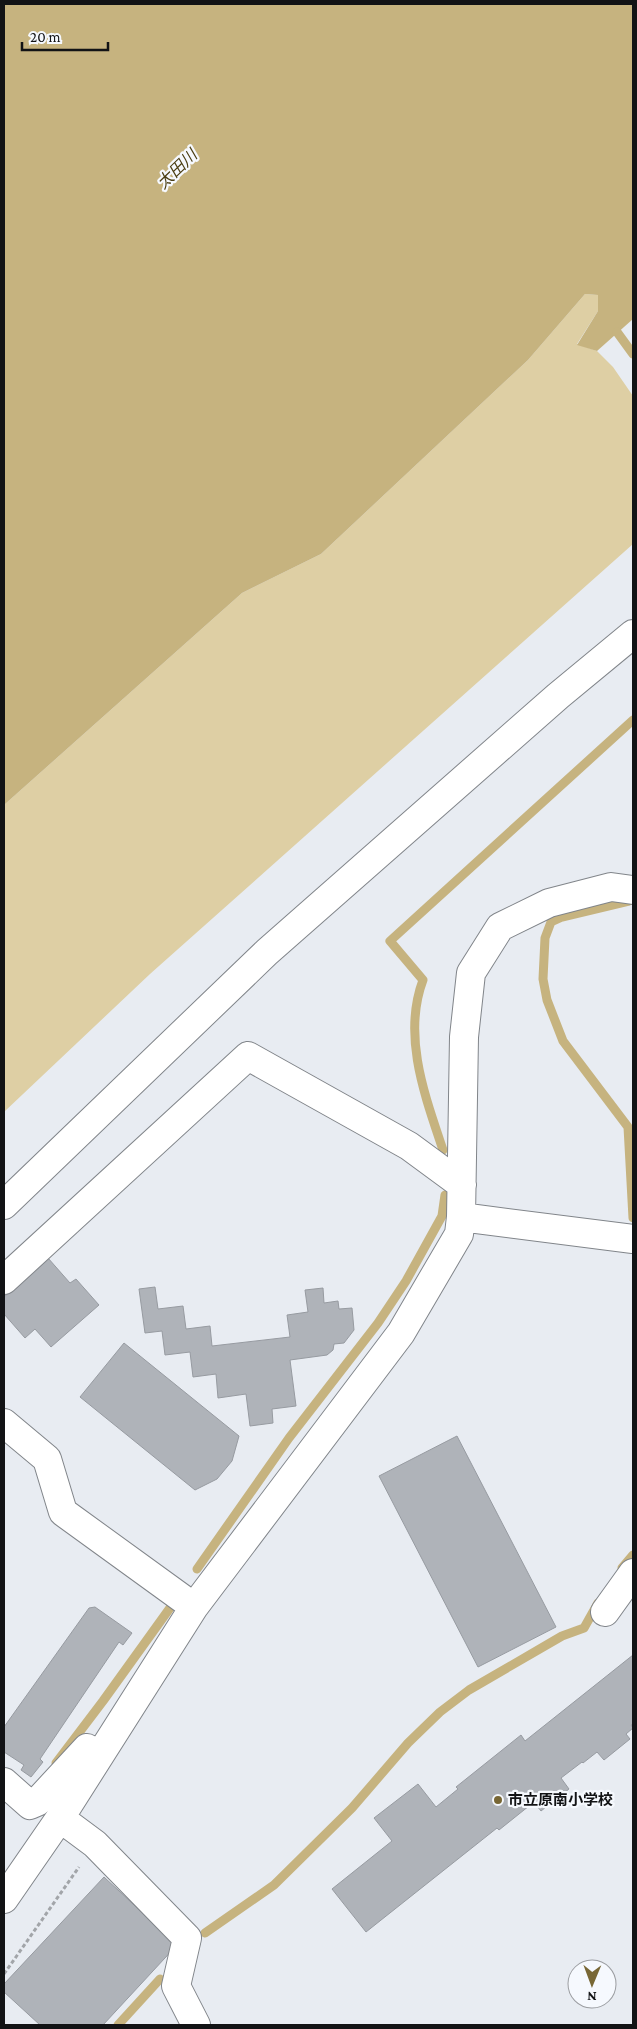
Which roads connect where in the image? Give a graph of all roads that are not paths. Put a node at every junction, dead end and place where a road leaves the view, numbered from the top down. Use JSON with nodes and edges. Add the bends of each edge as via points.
{"nodes":[{"id":1,"x":633,"y":634,"type":"edge"},
{"id":2,"x":633,"y":890,"type":"edge"},
{"id":3,"x":462,"y":1185,"type":"junction"},
{"id":4,"x":4,"y":1205,"type":"edge"},
{"id":5,"x":461,"y":1217,"type":"junction"},
{"id":6,"x":633,"y":1240,"type":"edge"},
{"id":7,"x":4,"y":1280,"type":"edge"},
{"id":8,"x":4,"y":1423,"type":"edge"},
{"id":9,"x":633,"y":1573,"type":"edge"},
{"id":10,"x":194,"y":1607,"type":"junction"},
{"id":11,"x":605,"y":1612,"type":"dead end"},
{"id":12,"x":99,"y":1756,"type":"junction"},
{"id":13,"x":4,"y":1782,"type":"edge"},
{"id":14,"x":60,"y":1818,"type":"junction"},
{"id":15,"x":4,"y":1899,"type":"edge"},
{"id":16,"x":196,"y":2025,"type":"edge"}],
"edges":[{"from":1,"to":4,"type":"street","via":[[267,952]]},
{"from":2,"to":3,"type":"street","via":[[611,887],[558,900],[500,927],[471,973],[464,1037]]},
{"from":3,"to":5,"type":"street"},
{"from":3,"to":7,"type":"street","via":[[409,1146],[248,1056]]},
{"from":5,"to":6,"type":"street"},
{"from":5,"to":10,"type":"street","via":[[459,1234],[401,1332]]},
{"from":8,"to":10,"type":"street","via":[[47,1459],[63,1512]]},
{"from":9,"to":11,"type":"street"},
{"from":10,"to":12,"type":"street"},
{"from":12,"to":13,"type":"street","via":[[88,1748],[38,1802],[30,1805]]},
{"from":12,"to":14,"type":"street"},
{"from":14,"to":15,"type":"street"},
{"from":14,"to":16,"type":"street","via":[[95,1844],[187,1938],[176,1986]]}]}
